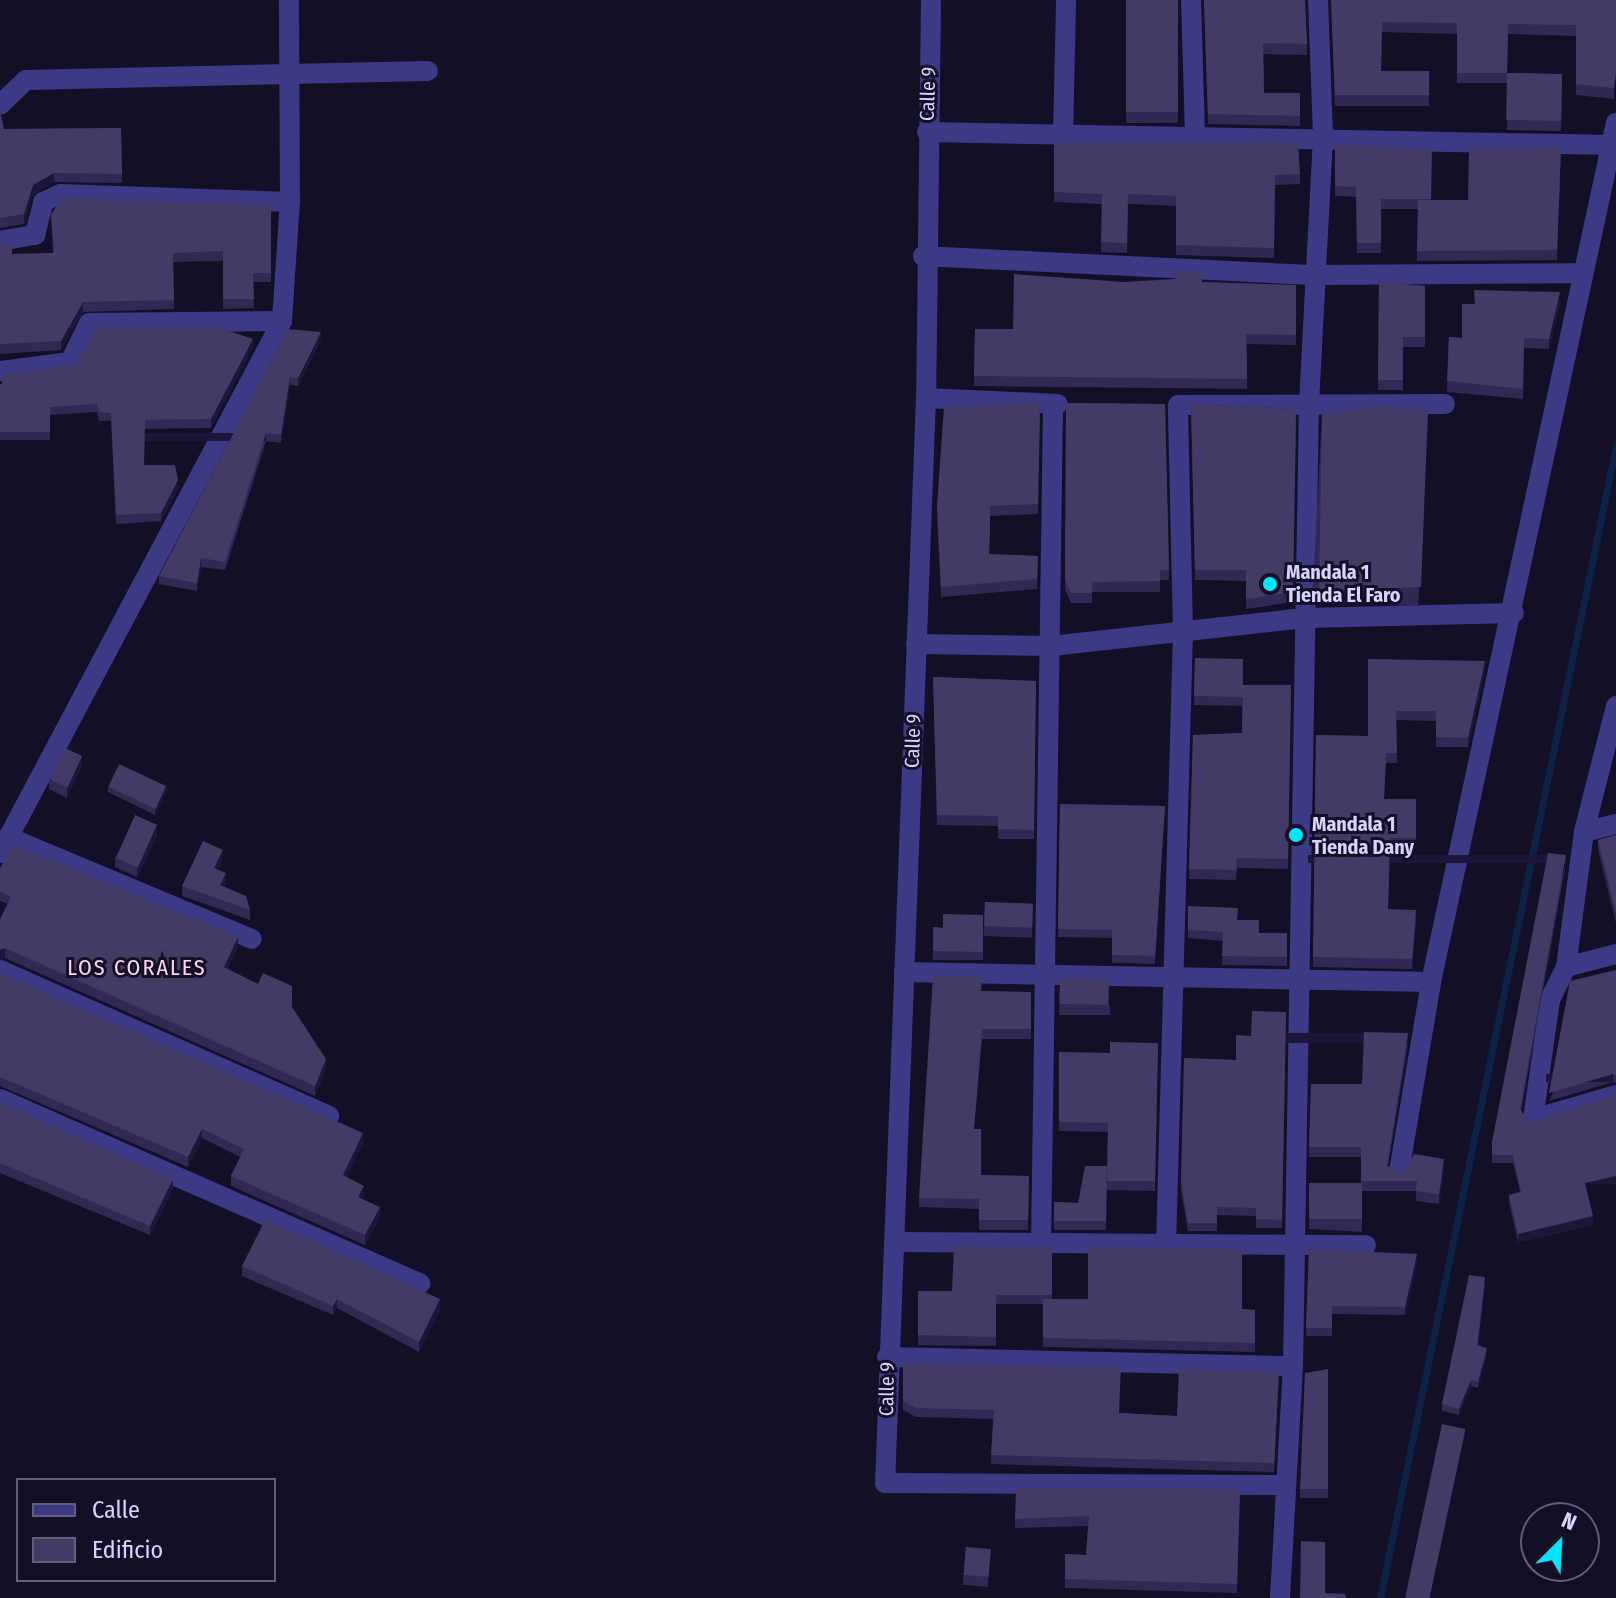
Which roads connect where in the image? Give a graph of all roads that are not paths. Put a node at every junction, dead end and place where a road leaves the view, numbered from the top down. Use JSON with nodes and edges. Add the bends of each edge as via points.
{"nodes":[{"id":1,"x":289,"y":0,"type":"edge"},
{"id":2,"x":931,"y":0,"type":"edge"},
{"id":3,"x":1066,"y":0,"type":"edge"},
{"id":4,"x":1191,"y":0,"type":"edge"},
{"id":5,"x":1318,"y":0,"type":"edge"},
{"id":6,"x":428,"y":71,"type":"dead end"},
{"id":7,"x":290,"y":73,"type":"junction"},
{"id":8,"x":0,"y":105,"type":"edge"},
{"id":9,"x":1616,"y":123,"type":"edge"},
{"id":10,"x":927,"y":132,"type":"junction"},
{"id":11,"x":1195,"y":135,"type":"junction"},
{"id":12,"x":1063,"y":136,"type":"junction"},
{"id":13,"x":1323,"y":136,"type":"junction"},
{"id":14,"x":1611,"y":145,"type":"junction"},
{"id":15,"x":290,"y":202,"type":"junction"},
{"id":16,"x":0,"y":241,"type":"edge"},
{"id":17,"x":923,"y":256,"type":"junction"},
{"id":18,"x":1581,"y":273,"type":"junction"},
{"id":19,"x":1316,"y":275,"type":"junction"},
{"id":20,"x":282,"y":321,"type":"junction"},
{"id":21,"x":0,"y":371,"type":"edge"},
{"id":22,"x":926,"y":398,"type":"junction"},
{"id":23,"x":1053,"y":404,"type":"junction"},
{"id":24,"x":1084,"y":404,"type":"edge"},
{"id":25,"x":1309,"y":404,"type":"junction"},
{"id":26,"x":1445,"y":404,"type":"dead end"},
{"id":27,"x":1514,"y":613,"type":"junction"},
{"id":28,"x":1306,"y":618,"type":"junction"},
{"id":29,"x":1183,"y":631,"type":"junction"},
{"id":30,"x":916,"y":644,"type":"junction"},
{"id":31,"x":1051,"y":646,"type":"junction"},
{"id":32,"x":1616,"y":706,"type":"edge"},
{"id":33,"x":1616,"y":824,"type":"edge"},
{"id":34,"x":1584,"y":832,"type":"junction"},
{"id":35,"x":4,"y":845,"type":"edge"},
{"id":36,"x":252,"y":939,"type":"dead end"},
{"id":37,"x":1616,"y":954,"type":"edge"},
{"id":38,"x":1566,"y":967,"type":"junction"},
{"id":39,"x":0,"y":970,"type":"edge"},
{"id":40,"x":1044,"y":971,"type":"junction"},
{"id":41,"x":904,"y":972,"type":"junction"},
{"id":42,"x":1171,"y":974,"type":"junction"},
{"id":43,"x":1296,"y":977,"type":"junction"},
{"id":44,"x":1431,"y":982,"type":"junction"},
{"id":45,"x":1616,"y":1095,"type":"edge"},
{"id":46,"x":0,"y":1099,"type":"edge"},
{"id":47,"x":329,"y":1116,"type":"edge"},
{"id":48,"x":1399,"y":1172,"type":"edge"},
{"id":49,"x":894,"y":1242,"type":"junction"},
{"id":50,"x":1294,"y":1245,"type":"junction"},
{"id":51,"x":1366,"y":1245,"type":"dead end"},
{"id":52,"x":1041,"y":1246,"type":"junction"},
{"id":53,"x":1166,"y":1247,"type":"junction"},
{"id":54,"x":420,"y":1283,"type":"dead end"},
{"id":55,"x":887,"y":1357,"type":"junction"},
{"id":56,"x":1293,"y":1366,"type":"junction"},
{"id":57,"x":1286,"y":1485,"type":"junction"},
{"id":58,"x":1280,"y":1598,"type":"edge"}],
"edges":[{"from":1,"to":7,"type":"street"},
{"from":2,"to":10,"type":"street","name":"Calle 9"},
{"from":3,"to":12,"type":"street"},
{"from":4,"to":11,"type":"street"},
{"from":5,"to":13,"type":"street"},
{"from":6,"to":7,"type":"street"},
{"from":7,"to":8,"type":"street","via":[[26,80]]},
{"from":7,"to":15,"type":"street"},
{"from":9,"to":14,"type":"street"},
{"from":10,"to":12,"type":"street"},
{"from":10,"to":17,"type":"street","name":"Calle 9"},
{"from":11,"to":12,"type":"street"},
{"from":11,"to":13,"type":"street"},
{"from":13,"to":14,"type":"street"},
{"from":13,"to":19,"type":"street"},
{"from":14,"to":18,"type":"street"},
{"from":15,"to":16,"type":"street","via":[[60,194],[43,202],[35,235]]},
{"from":15,"to":20,"type":"street"},
{"from":17,"to":19,"type":"street"},
{"from":17,"to":22,"type":"street","name":"Calle 9"},
{"from":18,"to":19,"type":"street"},
{"from":18,"to":27,"type":"street"},
{"from":19,"to":25,"type":"street"},
{"from":20,"to":21,"type":"street","via":[[89,323],[70,362]]},
{"from":20,"to":35,"type":"street"},
{"from":22,"to":23,"type":"street"},
{"from":22,"to":30,"type":"street","name":"Calle 9"},
{"from":23,"to":24,"type":"street"},
{"from":23,"to":31,"type":"street"},
{"from":25,"to":26,"type":"street"},
{"from":25,"to":28,"type":"street"},
{"from":25,"to":29,"type":"street","via":[[1170,405]]},
{"from":27,"to":28,"type":"street"},
{"from":27,"to":44,"type":"street"},
{"from":28,"to":29,"type":"street"},
{"from":28,"to":43,"type":"street"},
{"from":29,"to":31,"type":"street"},
{"from":29,"to":42,"type":"street"},
{"from":30,"to":31,"type":"street"},
{"from":30,"to":41,"type":"street","name":"Calle 9"},
{"from":31,"to":40,"type":"street"},
{"from":32,"to":34,"type":"street"},
{"from":33,"to":34,"type":"street"},
{"from":34,"to":38,"type":"street"},
{"from":35,"to":36,"type":"street"},
{"from":37,"to":38,"type":"street"},
{"from":38,"to":45,"type":"street","via":[[1550,1000],[1533,1119]]},
{"from":39,"to":47,"type":"street"},
{"from":40,"to":41,"type":"street"},
{"from":40,"to":42,"type":"street"},
{"from":40,"to":52,"type":"street"},
{"from":41,"to":49,"type":"street","name":"Calle 9"},
{"from":42,"to":43,"type":"street"},
{"from":42,"to":53,"type":"street"},
{"from":43,"to":44,"type":"street"},
{"from":43,"to":50,"type":"street"},
{"from":44,"to":48,"type":"street"},
{"from":46,"to":54,"type":"street"},
{"from":49,"to":52,"type":"street"},
{"from":49,"to":55,"type":"street","name":"Calle 9"},
{"from":50,"to":51,"type":"street"},
{"from":50,"to":53,"type":"street"},
{"from":50,"to":56,"type":"street"},
{"from":52,"to":53,"type":"street"},
{"from":55,"to":56,"type":"street"},
{"from":55,"to":57,"type":"street","name":"Calle 9","via":[[885,1483]]},
{"from":56,"to":57,"type":"street"},
{"from":57,"to":58,"type":"street"}]}
